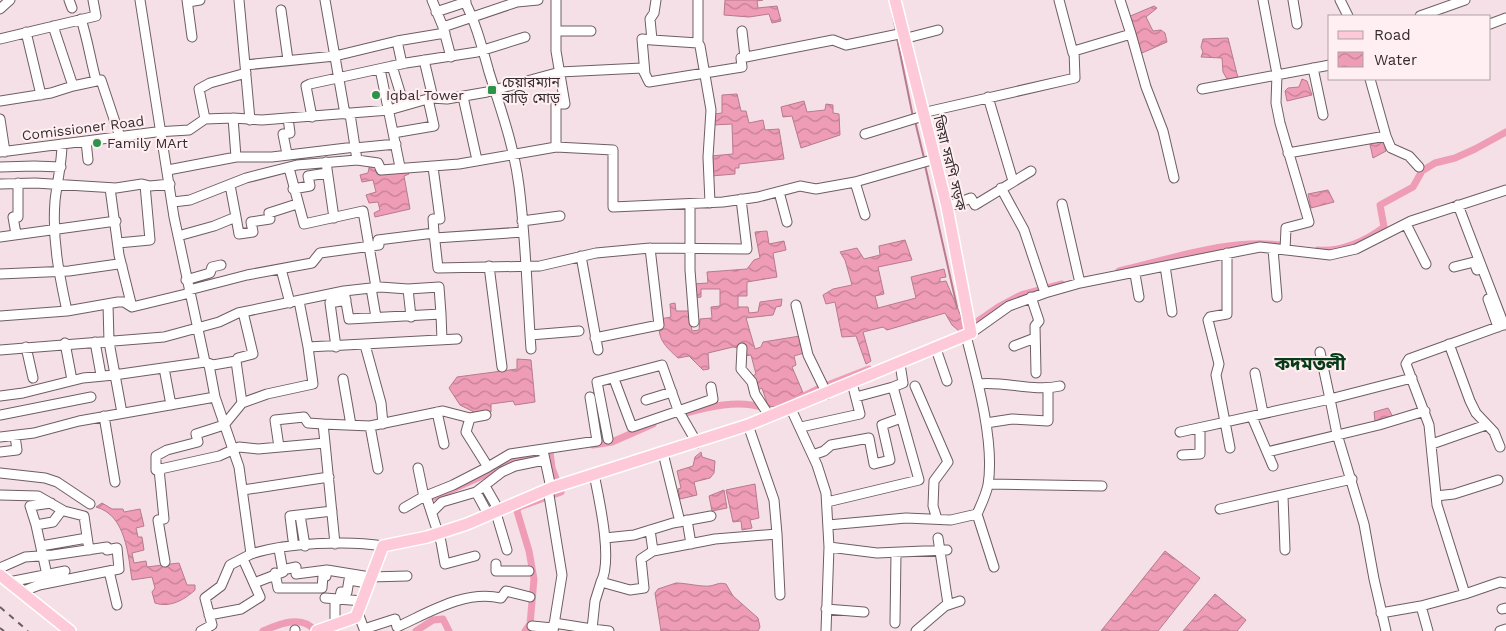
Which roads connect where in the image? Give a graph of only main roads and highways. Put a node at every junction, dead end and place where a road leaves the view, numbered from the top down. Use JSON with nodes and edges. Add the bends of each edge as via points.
{"nodes":[{"id":1,"x":895,"y":0,"type":"edge"},
{"id":2,"x":4,"y":579,"type":"edge"},
{"id":3,"x":318,"y":630,"type":"edge"},
{"id":4,"x":70,"y":631,"type":"edge"}],
"edges":[{"from":1,"to":3,"type":"main road","name":"জিয়া সরণি সড়ক","via":[[947,207],[970,333],[792,409],[767,412],[748,425],[568,482],[439,533],[383,546],[358,613],[352,619]]},
{"from":2,"to":4,"type":"main road"}]}
